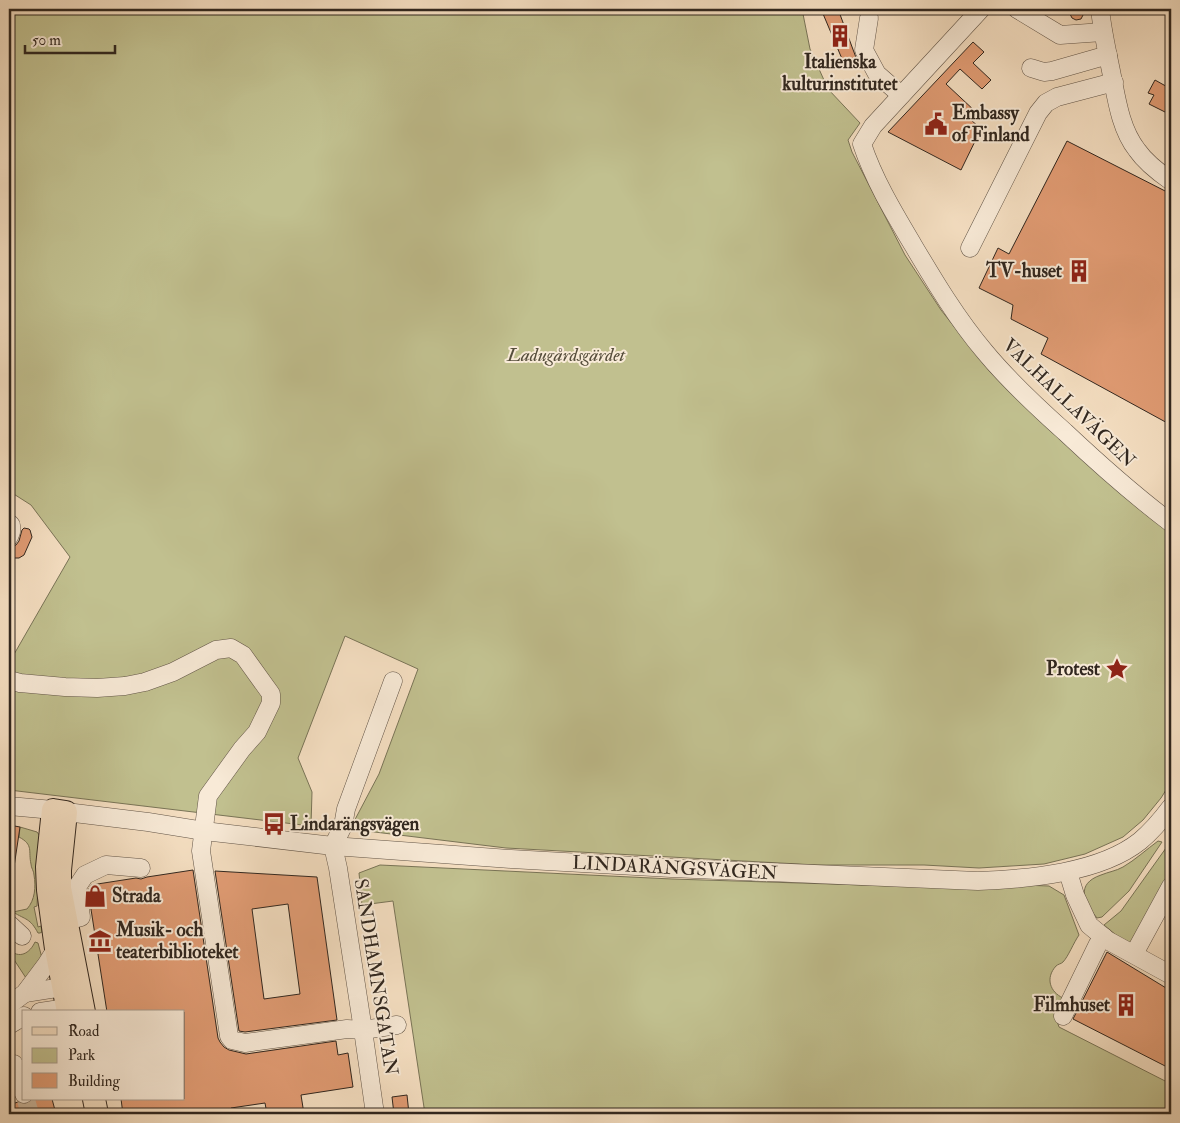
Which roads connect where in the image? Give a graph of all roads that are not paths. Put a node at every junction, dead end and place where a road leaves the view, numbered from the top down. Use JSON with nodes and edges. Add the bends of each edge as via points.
{"nodes":[{"id":1,"x":981,"y":9,"type":"edge"},
{"id":2,"x":1017,"y":9,"type":"edge"},
{"id":3,"x":1100,"y":9,"type":"edge"},
{"id":4,"x":869,"y":18,"type":"dead end"},
{"id":5,"x":1103,"y":32,"type":"junction"},
{"id":6,"x":1108,"y":55,"type":"junction"},
{"id":7,"x":1031,"y":68,"type":"dead end"},
{"id":8,"x":1114,"y":82,"type":"junction"},
{"id":9,"x":901,"y":95,"type":"junction"},
{"id":10,"x":1171,"y":181,"type":"edge"},
{"id":11,"x":970,"y":248,"type":"dead end"},
{"id":12,"x":9,"y":523,"type":"edge"},
{"id":13,"x":1171,"y":523,"type":"edge"},
{"id":14,"x":9,"y":538,"type":"edge"},
{"id":15,"x":9,"y":680,"type":"edge"},
{"id":16,"x":393,"y":681,"type":"dead end"},
{"id":17,"x":9,"y":806,"type":"edge"},
{"id":18,"x":1171,"y":807,"type":"edge"},
{"id":19,"x":60,"y":811,"type":"junction"},
{"id":20,"x":204,"y":831,"type":"junction"},
{"id":21,"x":333,"y":846,"type":"junction"},
{"id":22,"x":141,"y":868,"type":"dead end"},
{"id":23,"x":1068,"y":872,"type":"junction"},
{"id":24,"x":1171,"y":886,"type":"edge"},
{"id":25,"x":66,"y":921,"type":"junction"},
{"id":26,"x":1104,"y":937,"type":"junction"},
{"id":27,"x":56,"y":949,"type":"junction"},
{"id":28,"x":1134,"y":954,"type":"junction"},
{"id":29,"x":1171,"y":975,"type":"edge"},
{"id":30,"x":16,"y":996,"type":"edge"},
{"id":31,"x":74,"y":1001,"type":"edge"},
{"id":32,"x":46,"y":1010,"type":"edge"},
{"id":33,"x":1063,"y":1016,"type":"dead end"},
{"id":34,"x":22,"y":1017,"type":"edge"},
{"id":35,"x":9,"y":1025,"type":"edge"},
{"id":36,"x":398,"y":1025,"type":"dead end"},
{"id":37,"x":363,"y":1030,"type":"junction"},
{"id":38,"x":9,"y":1066,"type":"edge"},
{"id":39,"x":9,"y":1083,"type":"edge"},
{"id":40,"x":22,"y":1095,"type":"edge"},
{"id":41,"x":22,"y":1098,"type":"edge"},
{"id":42,"x":94,"y":1100,"type":"edge"},
{"id":43,"x":97,"y":1114,"type":"edge"},
{"id":44,"x":375,"y":1114,"type":"edge"}],
"edges":[{"from":1,"to":9,"type":"street"},
{"from":2,"to":5,"type":"street","via":[[1060,34]]},
{"from":3,"to":5,"type":"street"},
{"from":4,"to":9,"type":"street","via":[[864,50],[877,74]]},
{"from":5,"to":6,"type":"street"},
{"from":6,"to":7,"type":"street","via":[[1052,71]]},
{"from":6,"to":8,"type":"street"},
{"from":8,"to":10,"type":"street","via":[[1119,110],[1136,149],[1153,168]]},
{"from":8,"to":11,"type":"street","via":[[1056,97],[1046,103]]},
{"from":9,"to":13,"type":"street","name":"VALHALLAVÄGEN","via":[[873,126],[862,144],[868,163],[902,227],[947,302],[984,352],[1009,379],[1129,490]]},
{"from":12,"to":14,"type":"street"},
{"from":15,"to":20,"type":"street","via":[[64,687],[124,686],[173,672],[216,650],[230,648],[243,655],[270,694],[271,703],[257,732],[208,796]]},
{"from":16,"to":21,"type":"street","via":[[346,809],[343,826]]},
{"from":17,"to":19,"type":"street","name":"LINDARÄNGSVÄGEN"},
{"from":18,"to":23,"type":"street","name":"LINDARÄNGSVÄGEN","via":[[1139,841],[1124,851]]},
{"from":19,"to":20,"type":"street","name":"LINDARÄNGSVÄGEN"},
{"from":19,"to":25,"type":"main road","via":[[60,888]]},
{"from":19,"to":27,"type":"main road","via":[[47,868]]},
{"from":20,"to":21,"type":"street","name":"LINDARÄNGSVÄGEN"},
{"from":20,"to":37,"type":"street","via":[[202,857],[232,1040],[244,1043],[347,1029]]},
{"from":21,"to":23,"type":"street","name":"LINDARÄNGSVÄGEN","via":[[662,868],[935,880],[1006,880]]},
{"from":21,"to":37,"type":"street","name":"SANDHAMNSGATAN"},
{"from":22,"to":25,"type":"street","via":[[106,865],[85,874],[77,887],[81,917]]},
{"from":23,"to":26,"type":"street","via":[[1089,925]]},
{"from":24,"to":28,"type":"street"},
{"from":25,"to":31,"type":"main road"},
{"from":26,"to":28,"type":"street"},
{"from":26,"to":33,"type":"street"},
{"from":27,"to":30,"type":"street","via":[[46,965]]},
{"from":27,"to":31,"type":"main road"},
{"from":28,"to":29,"type":"street"},
{"from":30,"to":31,"type":"street"},
{"from":31,"to":32,"type":"street"},
{"from":34,"to":35,"type":"street"},
{"from":36,"to":37,"type":"street"},
{"from":37,"to":44,"type":"street","name":"SANDHAMNSGATAN"},
{"from":38,"to":40,"type":"street","via":[[14,1064]]},
{"from":39,"to":41,"type":"street"},
{"from":42,"to":43,"type":"main road"}]}
